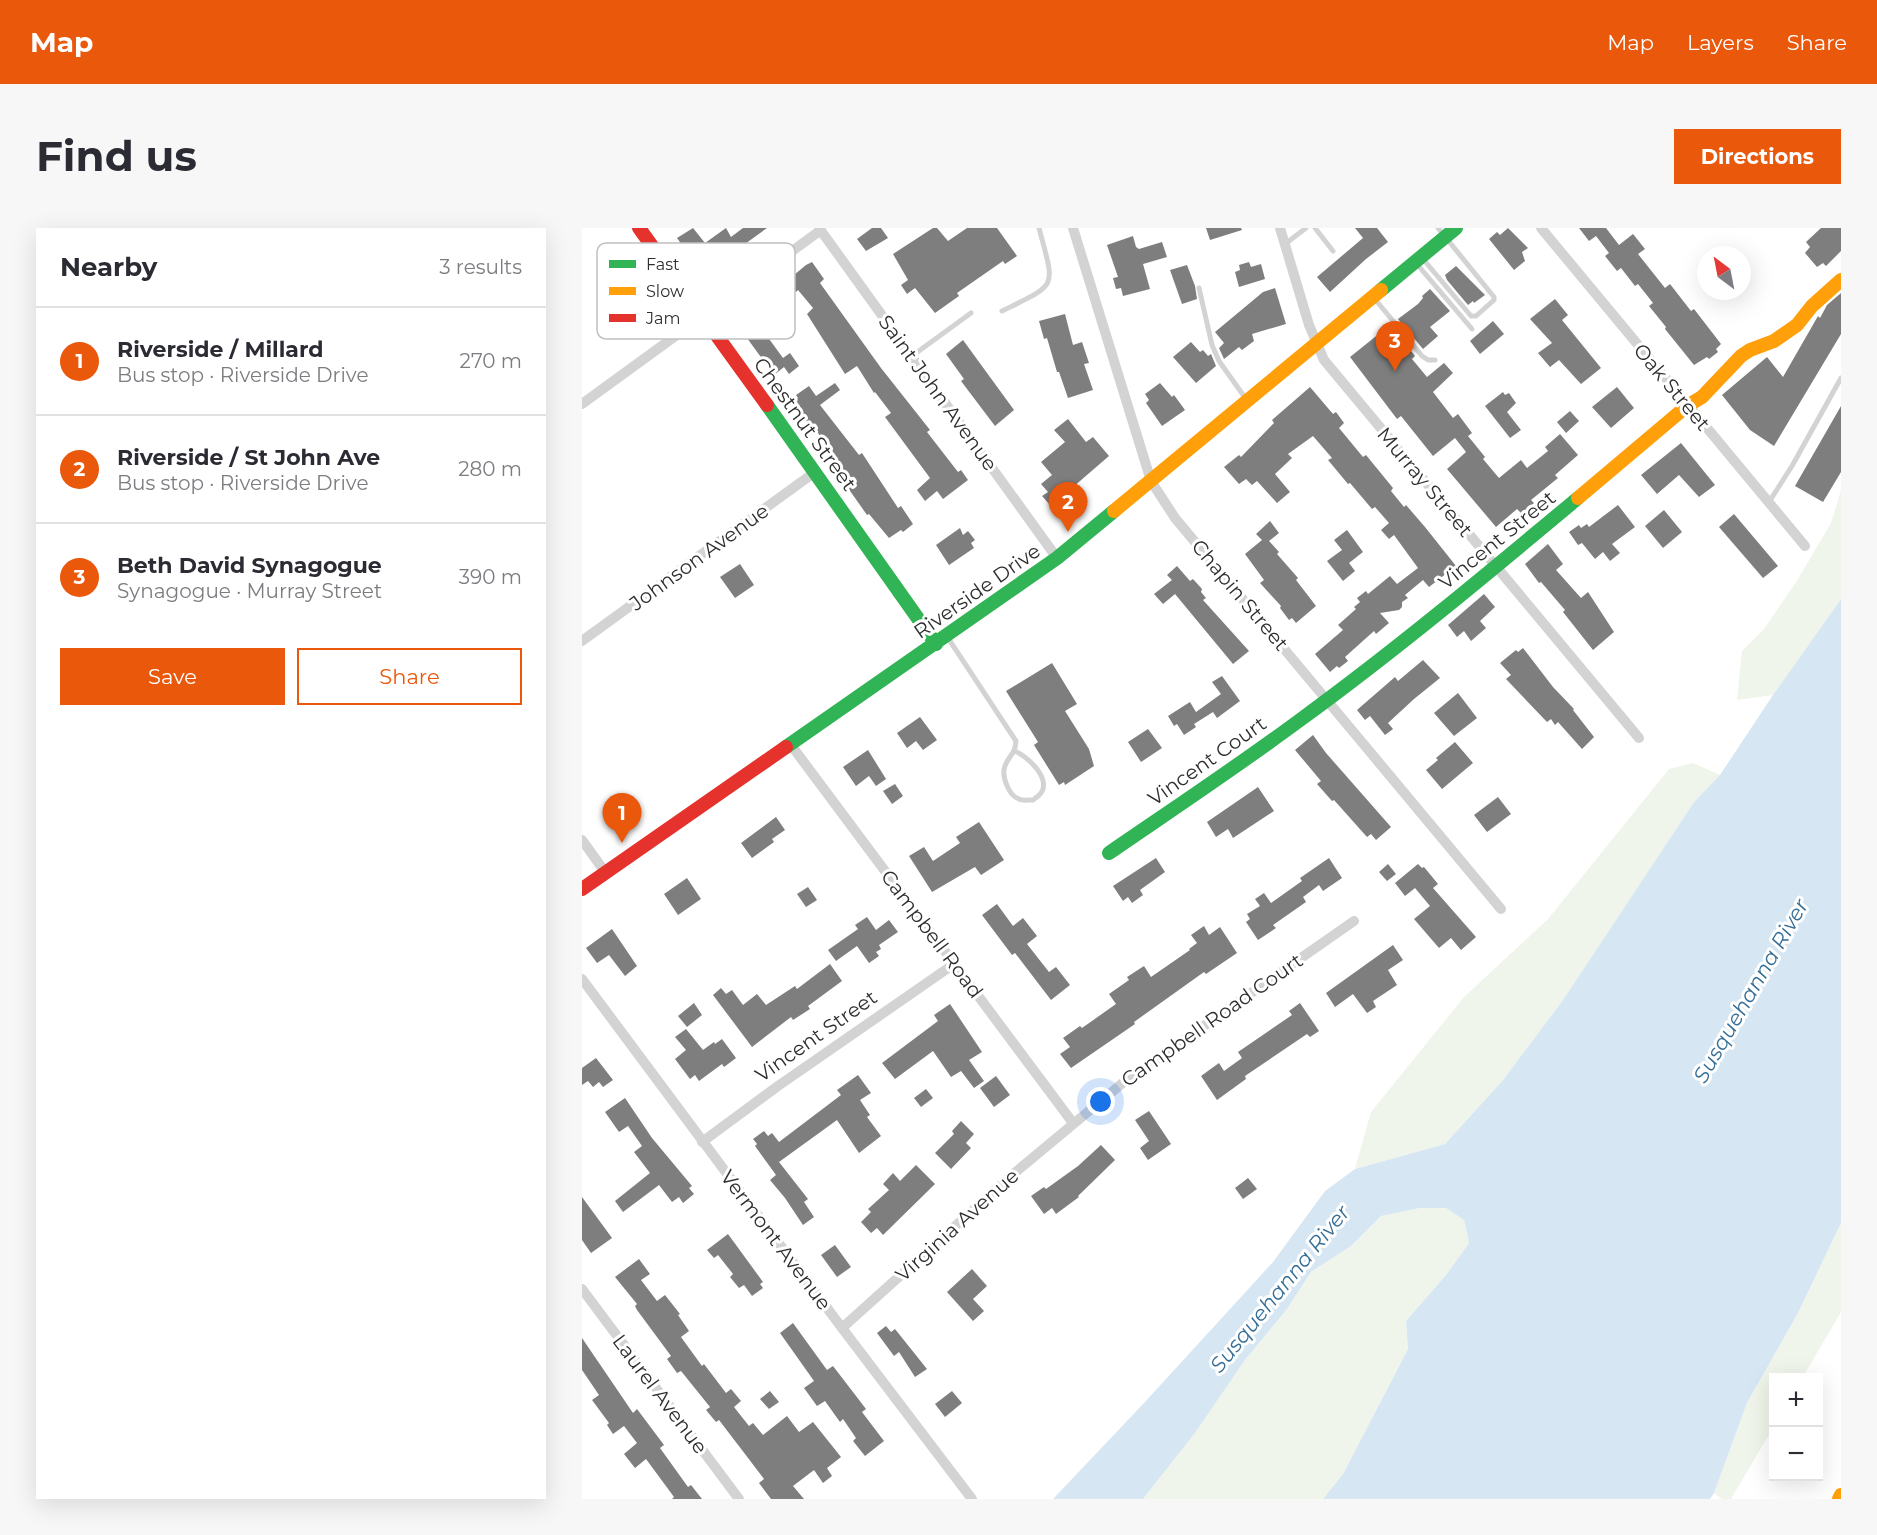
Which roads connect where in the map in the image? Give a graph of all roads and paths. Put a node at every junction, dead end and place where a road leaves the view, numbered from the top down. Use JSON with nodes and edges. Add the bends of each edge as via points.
{"nodes":[{"id":1,"x":639,"y":228,"type":"edge"},
{"id":2,"x":1040,"y":228,"type":"edge"},
{"id":3,"x":1073,"y":228,"type":"edge"},
{"id":4,"x":1280,"y":228,"type":"edge"},
{"id":5,"x":1306,"y":228,"type":"edge"},
{"id":6,"x":1315,"y":228,"type":"edge"},
{"id":7,"x":1541,"y":228,"type":"edge"},
{"id":8,"x":820,"y":229,"type":"edge"},
{"id":9,"x":1446,"y":231,"type":"edge"},
{"id":10,"x":650,"y":243,"type":"edge"},
{"id":11,"x":1285,"y":244,"type":"junction"},
{"id":12,"x":795,"y":248,"type":"edge"},
{"id":13,"x":1333,"y":251,"type":"dead end"},
{"id":14,"x":1418,"y":259,"type":"junction"},
{"id":15,"x":1841,"y":280,"type":"edge"},
{"id":16,"x":1198,"y":288,"type":"dead end"},
{"id":17,"x":1373,"y":297,"type":"junction"},
{"id":18,"x":1002,"y":311,"type":"dead end"},
{"id":19,"x":971,"y":313,"type":"dead end"},
{"id":20,"x":1472,"y":329,"type":"dead end"},
{"id":21,"x":671,"y":339,"type":"edge"},
{"id":22,"x":720,"y":339,"type":"edge"},
{"id":23,"x":1317,"y":344,"type":"junction"},
{"id":24,"x":912,"y":356,"type":"junction"},
{"id":25,"x":1435,"y":360,"type":"dead end"},
{"id":26,"x":1841,"y":378,"type":"edge"},
{"id":27,"x":1247,"y":400,"type":"junction"},
{"id":28,"x":582,"y":404,"type":"edge"},
{"id":29,"x":1687,"y":406,"type":"junction"},
{"id":30,"x":815,"y":472,"type":"junction"},
{"id":31,"x":1151,"y":481,"type":"junction"},
{"id":32,"x":1768,"y":502,"type":"junction"},
{"id":33,"x":1804,"y":546,"type":"dead end"},
{"id":34,"x":1057,"y":558,"type":"junction"},
{"id":35,"x":1496,"y":568,"type":"junction"},
{"id":36,"x":942,"y":640,"type":"junction"},
{"id":37,"x":582,"y":641,"type":"edge"},
{"id":38,"x":1328,"y":700,"type":"junction"},
{"id":39,"x":1639,"y":738,"type":"dead end"},
{"id":40,"x":791,"y":746,"type":"junction"},
{"id":41,"x":1015,"y":751,"type":"junction"},
{"id":42,"x":582,"y":840,"type":"edge"},
{"id":43,"x":1109,"y":853,"type":"dead end"},
{"id":44,"x":605,"y":872,"type":"junction"},
{"id":45,"x":582,"y":889,"type":"edge"},
{"id":46,"x":1502,"y":909,"type":"dead end"},
{"id":47,"x":1354,"y":921,"type":"dead end"},
{"id":48,"x":954,"y":964,"type":"junction"},
{"id":49,"x":582,"y":979,"type":"edge"},
{"id":50,"x":1073,"y":1123,"type":"junction"},
{"id":51,"x":702,"y":1142,"type":"junction"},
{"id":52,"x":582,"y":1289,"type":"edge"},
{"id":53,"x":842,"y":1328,"type":"junction"},
{"id":54,"x":1841,"y":1495,"type":"edge"},
{"id":55,"x":739,"y":1499,"type":"edge"},
{"id":56,"x":972,"y":1499,"type":"edge"},
{"id":57,"x":1839,"y":1499,"type":"edge"}],
"edges":[{"from":1,"to":10,"type":"street","name":"Chestnut Street"},
{"from":2,"to":18,"type":"lane","via":[[1050,282],[1043,291]]},
{"from":3,"to":31,"type":"street","name":"Chapin Street"},
{"from":4,"to":11,"type":"street","name":"Murray Street"},
{"from":5,"to":11,"type":"lane"},
{"from":6,"to":13,"type":"lane"},
{"from":7,"to":29,"type":"street","name":"Oak Street"},
{"from":8,"to":12,"type":"street"},
{"from":8,"to":24,"type":"street","name":"Saint John Avenue"},
{"from":9,"to":14,"type":"street","name":"Riverside Drive"},
{"from":9,"to":14,"type":"lane","via":[[1494,300],[1471,316]]},
{"from":11,"to":23,"type":"street","name":"Murray Street"},
{"from":14,"to":17,"type":"street","name":"Riverside Drive"},
{"from":14,"to":20,"type":"lane"},
{"from":15,"to":29,"type":"street","name":"Vincent Street","via":[[1797,325],[1741,356],[1702,397]]},
{"from":16,"to":27,"type":"lane","via":[[1218,361]]},
{"from":17,"to":23,"type":"street","name":"Riverside Drive"},
{"from":17,"to":25,"type":"lane","via":[[1422,356]]},
{"from":19,"to":24,"type":"lane"},
{"from":21,"to":28,"type":"street"},
{"from":22,"to":30,"type":"street","name":"Chestnut Street"},
{"from":23,"to":27,"type":"street","name":"Riverside Drive"},
{"from":23,"to":35,"type":"street","name":"Murray Street","via":[[1338,378]]},
{"from":24,"to":34,"type":"street","name":"Saint John Avenue"},
{"from":26,"to":32,"type":"lane"},
{"from":27,"to":31,"type":"street","name":"Riverside Drive"},
{"from":29,"to":32,"type":"street","name":"Oak Street"},
{"from":29,"to":35,"type":"street","name":"Vincent Street"},
{"from":30,"to":36,"type":"street","name":"Chestnut Street"},
{"from":30,"to":37,"type":"street","name":"Johnson Avenue"},
{"from":31,"to":34,"type":"street","name":"Riverside Drive"},
{"from":31,"to":38,"type":"street","name":"Chapin Street","via":[[1175,518]]},
{"from":32,"to":33,"type":"street","name":"Oak Street"},
{"from":34,"to":36,"type":"street","name":"Riverside Drive"},
{"from":35,"to":38,"type":"street","name":"Vincent Street"},
{"from":35,"to":39,"type":"street","name":"Murray Street"},
{"from":36,"to":40,"type":"street","name":"Riverside Drive"},
{"from":36,"to":41,"type":"lane","via":[[1010,730],[1016,741]]},
{"from":38,"to":43,"type":"street","name":"Vincent Court"},
{"from":38,"to":46,"type":"street","name":"Chapin Street"},
{"from":40,"to":44,"type":"street","name":"Riverside Drive"},
{"from":40,"to":48,"type":"street","name":"Campbell Road"},
{"from":41,"to":41,"type":"lane","via":[[1004,777],[1018,799],[1033,800],[1042,793],[1042,780],[1032,763]]},
{"from":42,"to":44,"type":"street"},
{"from":44,"to":45,"type":"street","name":"Riverside Drive"},
{"from":47,"to":50,"type":"street","name":"Campbell Road Court","via":[[1125,1081]]},
{"from":48,"to":50,"type":"street","name":"Campbell Road"},
{"from":48,"to":51,"type":"street","name":"Vincent Street"},
{"from":49,"to":51,"type":"street","name":"Vermont Avenue"},
{"from":50,"to":53,"type":"street","name":"Virginia Avenue"},
{"from":51,"to":53,"type":"street","name":"Vermont Avenue"},
{"from":52,"to":55,"type":"street","name":"Laurel Avenue"},
{"from":53,"to":56,"type":"street","name":"Vermont Avenue"},
{"from":54,"to":57,"type":"street"}]}
